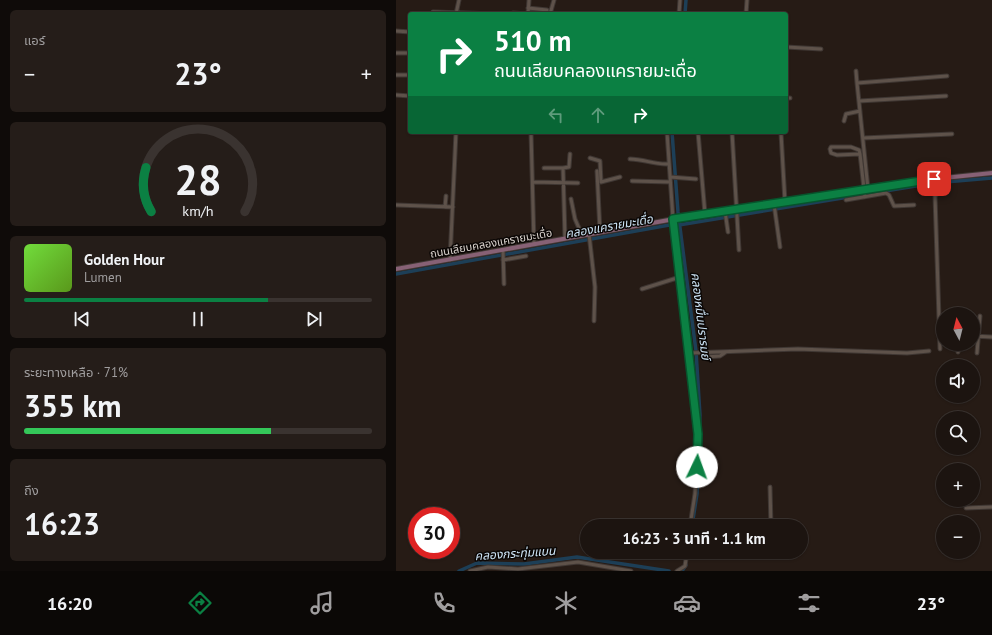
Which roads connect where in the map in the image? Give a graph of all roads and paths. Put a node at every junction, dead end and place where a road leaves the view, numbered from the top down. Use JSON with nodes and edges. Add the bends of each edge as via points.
{"nodes":[{"id":1,"x":459,"y":0,"type":"edge"},
{"id":2,"x":529,"y":0,"type":"edge"},
{"id":3,"x":554,"y":0,"type":"edge"},
{"id":4,"x":680,"y":0,"type":"edge"},
{"id":5,"x":747,"y":0,"type":"edge"},
{"id":6,"x":528,"y":8,"type":"junction"},
{"id":7,"x":547,"y":10,"type":"dead end"},
{"id":8,"x":456,"y":12,"type":"edge"},
{"id":9,"x":528,"y":12,"type":"edge"},
{"id":10,"x":551,"y":12,"type":"edge"},
{"id":11,"x":679,"y":12,"type":"edge"},
{"id":12,"x":746,"y":12,"type":"edge"},
{"id":13,"x":396,"y":31,"type":"edge"},
{"id":14,"x":408,"y":32,"type":"edge"},
{"id":15,"x":788,"y":47,"type":"edge"},
{"id":16,"x":821,"y":49,"type":"dead end"},
{"id":17,"x":396,"y":53,"type":"edge"},
{"id":18,"x":408,"y":53,"type":"edge"},
{"id":19,"x":856,"y":71,"type":"dead end"},
{"id":20,"x":396,"y":74,"type":"edge"},
{"id":21,"x":408,"y":75,"type":"edge"},
{"id":22,"x":947,"y":76,"type":"dead end"},
{"id":23,"x":857,"y":83,"type":"junction"},
{"id":24,"x":396,"y":95,"type":"edge"},
{"id":25,"x":408,"y":96,"type":"edge"},
{"id":26,"x":946,"y":96,"type":"dead end"},
{"id":27,"x":859,"y":101,"type":"junction"},
{"id":28,"x":860,"y":111,"type":"junction"},
{"id":29,"x":844,"y":121,"type":"dead end"},
{"id":30,"x":456,"y":134,"type":"edge"},
{"id":31,"x":531,"y":134,"type":"edge"},
{"id":32,"x":667,"y":134,"type":"edge"},
{"id":33,"x":698,"y":134,"type":"edge"},
{"id":34,"x":732,"y":134,"type":"edge"},
{"id":35,"x":781,"y":134,"type":"edge"},
{"id":36,"x":952,"y":134,"type":"dead end"},
{"id":37,"x":863,"y":138,"type":"junction"},
{"id":38,"x":848,"y":147,"type":"junction"},
{"id":39,"x":570,"y":154,"type":"dead end"},
{"id":40,"x":848,"y":154,"type":"junction"},
{"id":41,"x":860,"y":154,"type":"junction"},
{"id":42,"x":590,"y":158,"type":"dead end"},
{"id":43,"x":630,"y":159,"type":"dead end"},
{"id":44,"x":668,"y":164,"type":"junction"},
{"id":45,"x":544,"y":168,"type":"dead end"},
{"id":46,"x":563,"y":168,"type":"junction"},
{"id":47,"x":597,"y":170,"type":"dead end"},
{"id":48,"x":992,"y":173,"type":"edge"},
{"id":49,"x":620,"y":177,"type":"dead end"},
{"id":50,"x":673,"y":177,"type":"junction"},
{"id":51,"x":696,"y":179,"type":"dead end"},
{"id":52,"x":533,"y":182,"type":"junction"},
{"id":53,"x":563,"y":182,"type":"junction"},
{"id":54,"x":578,"y":182,"type":"dead end"},
{"id":55,"x":602,"y":182,"type":"junction"},
{"id":56,"x":632,"y":182,"type":"dead end"},
{"id":57,"x":670,"y":182,"type":"junction"},
{"id":58,"x":934,"y":182,"type":"junction"},
{"id":59,"x":598,"y":184,"type":"junction"},
{"id":60,"x":865,"y":192,"type":"junction"},
{"id":61,"x":446,"y":196,"type":"dead end"},
{"id":62,"x":571,"y":199,"type":"dead end"},
{"id":63,"x":846,"y":200,"type":"dead end"},
{"id":64,"x":785,"y":202,"type":"junction"},
{"id":65,"x":396,"y":205,"type":"edge"},
{"id":66,"x":914,"y":205,"type":"dead end"},
{"id":67,"x":445,"y":206,"type":"junction"},
{"id":68,"x":453,"y":207,"type":"junction"},
{"id":69,"x":774,"y":207,"type":"junction"},
{"id":70,"x":736,"y":212,"type":"junction"},
{"id":71,"x":705,"y":214,"type":"junction"},
{"id":72,"x":726,"y":214,"type":"junction"},
{"id":73,"x":675,"y":221,"type":"junction"},
{"id":74,"x":600,"y":232,"type":"junction"},
{"id":75,"x":728,"y":232,"type":"dead end"},
{"id":76,"x":582,"y":235,"type":"junction"},
{"id":77,"x":565,"y":238,"type":"junction"},
{"id":78,"x":590,"y":238,"type":"junction"},
{"id":79,"x":534,"y":244,"type":"junction"},
{"id":80,"x":780,"y":247,"type":"dead end"},
{"id":81,"x":739,"y":250,"type":"dead end"},
{"id":82,"x":503,"y":255,"type":"junction"},
{"id":83,"x":526,"y":256,"type":"dead end"},
{"id":84,"x":450,"y":260,"type":"junction"},
{"id":85,"x":396,"y":269,"type":"edge"},
{"id":86,"x":680,"y":277,"type":"junction"},
{"id":87,"x":504,"y":284,"type":"dead end"},
{"id":88,"x":642,"y":289,"type":"dead end"},
{"id":89,"x":941,"y":307,"type":"edge"},
{"id":90,"x":594,"y":321,"type":"dead end"},
{"id":91,"x":980,"y":336,"type":"edge"},
{"id":92,"x":992,"y":337,"type":"edge"},
{"id":93,"x":929,"y":351,"type":"dead end"},
{"id":94,"x":726,"y":352,"type":"junction"},
{"id":95,"x":693,"y":353,"type":"junction"},
{"id":96,"x":705,"y":357,"type":"dead end"},
{"id":97,"x":770,"y":487,"type":"dead end"},
{"id":98,"x":992,"y":507,"type":"edge"},
{"id":99,"x":966,"y":508,"type":"dead end"},
{"id":100,"x":691,"y":519,"type":"edge"},
{"id":101,"x":771,"y":519,"type":"edge"},
{"id":102,"x":686,"y":559,"type":"edge"},
{"id":103,"x":470,"y":571,"type":"edge"},
{"id":104,"x":631,"y":571,"type":"edge"},
{"id":105,"x":677,"y":571,"type":"edge"}],
"edges":[{"from":1,"to":8,"type":"street"},
{"from":2,"to":6,"type":"street"},
{"from":3,"to":10,"type":"street"},
{"from":4,"to":11,"type":"street"},
{"from":5,"to":12,"type":"street"},
{"from":6,"to":7,"type":"street"},
{"from":6,"to":9,"type":"street"},
{"from":13,"to":14,"type":"street"},
{"from":15,"to":16,"type":"street"},
{"from":17,"to":18,"type":"street"},
{"from":19,"to":23,"type":"street"},
{"from":20,"to":21,"type":"street"},
{"from":22,"to":23,"type":"street"},
{"from":23,"to":27,"type":"street"},
{"from":24,"to":25,"type":"street"},
{"from":26,"to":27,"type":"street"},
{"from":27,"to":28,"type":"street"},
{"from":28,"to":29,"type":"street","via":[[846,114]]},
{"from":28,"to":37,"type":"street"},
{"from":30,"to":68,"type":"street"},
{"from":31,"to":52,"type":"street"},
{"from":32,"to":44,"type":"street"},
{"from":33,"to":71,"type":"street"},
{"from":34,"to":70,"type":"street"},
{"from":35,"to":64,"type":"street"},
{"from":36,"to":37,"type":"street"},
{"from":37,"to":60,"type":"street"},
{"from":38,"to":40,"type":"street"},
{"from":38,"to":40,"type":"street","via":[[831,147],[829,152],[837,155]]},
{"from":38,"to":41,"type":"street","via":[[856,148]]},
{"from":39,"to":46,"type":"street","via":[[569,167]]},
{"from":40,"to":41,"type":"street"},
{"from":41,"to":60,"type":"street"},
{"from":42,"to":55,"type":"street","via":[[600,161]]},
{"from":43,"to":44,"type":"street"},
{"from":44,"to":50,"type":"street"},
{"from":45,"to":46,"type":"street"},
{"from":46,"to":53,"type":"street"},
{"from":47,"to":59,"type":"street"},
{"from":48,"to":58,"type":"street","name":"ถนนเลียบคลองแครายมะเดื่อ"},
{"from":49,"to":55,"type":"street"},
{"from":50,"to":51,"type":"street"},
{"from":50,"to":57,"type":"street"},
{"from":52,"to":53,"type":"street"},
{"from":52,"to":79,"type":"street"},
{"from":53,"to":54,"type":"street"},
{"from":53,"to":77,"type":"street"},
{"from":55,"to":59,"type":"street"},
{"from":56,"to":57,"type":"street"},
{"from":57,"to":73,"type":"street"},
{"from":58,"to":60,"type":"street","name":"ถนนเลียบคลองแครายมะเดื่อ"},
{"from":58,"to":89,"type":"street"},
{"from":59,"to":74,"type":"street"},
{"from":60,"to":63,"type":"street"},
{"from":60,"to":64,"type":"street","name":"ถนนเลียบคลองแครายมะเดื่อ"},
{"from":60,"to":66,"type":"street","via":[[888,194],[894,206]]},
{"from":61,"to":67,"type":"street"},
{"from":62,"to":76,"type":"street"},
{"from":64,"to":69,"type":"street","name":"ถนนเลียบคลองแครายมะเดื่อ"},
{"from":65,"to":67,"type":"street"},
{"from":67,"to":68,"type":"street"},
{"from":68,"to":84,"type":"street"},
{"from":69,"to":70,"type":"street","name":"ถนนเลียบคลองแครายมะเดื่อ"},
{"from":69,"to":80,"type":"street"},
{"from":70,"to":72,"type":"street","name":"ถนนเลียบคลองแครายมะเดื่อ"},
{"from":70,"to":81,"type":"street"},
{"from":71,"to":72,"type":"street","name":"ถนนเลียบคลองแครายมะเดื่อ"},
{"from":71,"to":73,"type":"street","name":"ถนนเลียบคลองแครายมะเดื่อ"},
{"from":72,"to":75,"type":"street"},
{"from":73,"to":74,"type":"street","name":"ถนนเลียบคลองแครายมะเดื่อ"},
{"from":73,"to":86,"type":"street"},
{"from":74,"to":78,"type":"street","name":"ถนนเลียบคลองแครายมะเดื่อ"},
{"from":76,"to":77,"type":"street","name":"ถนนเลียบคลองแครายมะเดื่อ"},
{"from":76,"to":78,"type":"street","name":"ถนนเลียบคลองแครายมะเดื่อ"},
{"from":77,"to":79,"type":"street","name":"ถนนเลียบคลองแครายมะเดื่อ"},
{"from":78,"to":90,"type":"street","via":[[595,287]]},
{"from":79,"to":82,"type":"street","name":"ถนนเลียบคลองแครายมะเดื่อ"},
{"from":82,"to":83,"type":"street"},
{"from":82,"to":84,"type":"street","name":"ถนนเลียบคลองแครายมะเดื่อ"},
{"from":82,"to":87,"type":"street"},
{"from":84,"to":85,"type":"street","name":"ถนนเลียบคลองแครายมะเดื่อ"},
{"from":86,"to":88,"type":"street"},
{"from":86,"to":95,"type":"street"},
{"from":91,"to":92,"type":"street"},
{"from":93,"to":94,"type":"street","via":[[906,353],[798,349]]},
{"from":94,"to":95,"type":"street"},
{"from":94,"to":96,"type":"street","via":[[720,356]]},
{"from":95,"to":100,"type":"street","via":[[698,434],[696,494]]},
{"from":97,"to":101,"type":"street"},
{"from":98,"to":99,"type":"street"},
{"from":102,"to":105,"type":"street","via":[[685,566]]},
{"from":103,"to":104,"type":"street","via":[[488,567],[518,569],[578,562]]}]}
